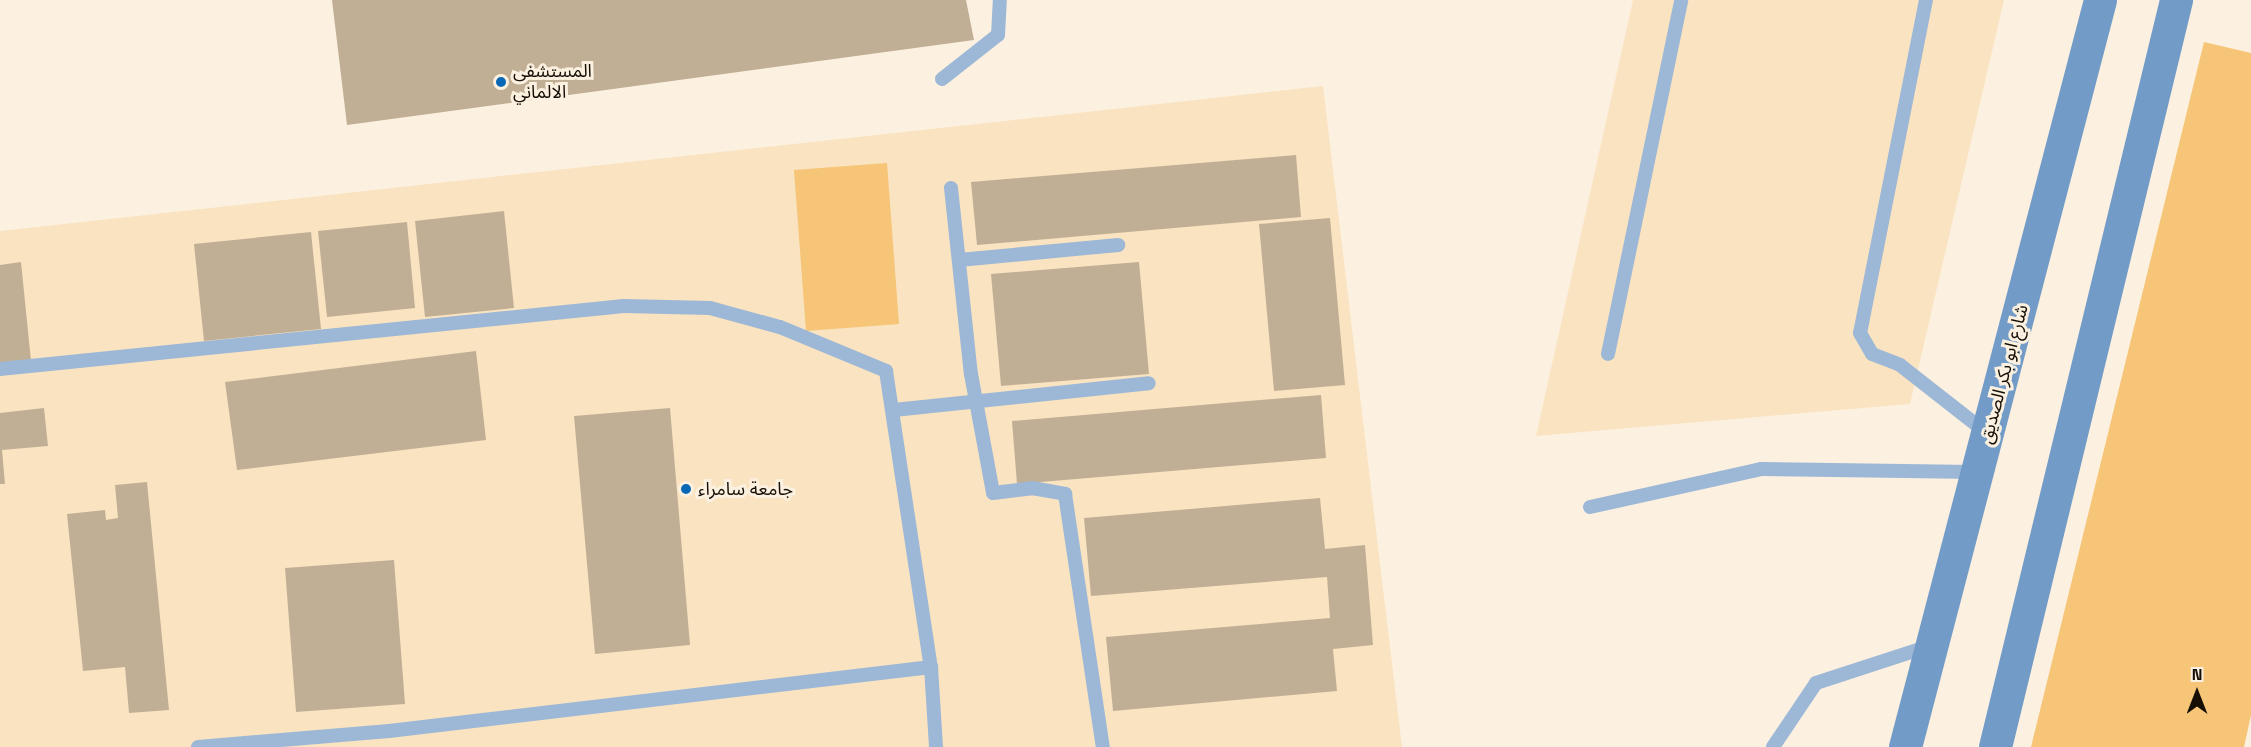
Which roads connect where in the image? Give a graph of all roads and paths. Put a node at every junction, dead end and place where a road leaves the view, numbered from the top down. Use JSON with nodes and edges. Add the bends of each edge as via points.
{"nodes":[{"id":1,"x":1000,"y":0,"type":"edge"},
{"id":2,"x":1681,"y":0,"type":"edge"},
{"id":3,"x":1926,"y":0,"type":"edge"},
{"id":4,"x":2100,"y":0,"type":"edge"},
{"id":5,"x":2176,"y":0,"type":"edge"},
{"id":6,"x":942,"y":79,"type":"dead end"},
{"id":7,"x":951,"y":188,"type":"dead end"},
{"id":8,"x":1118,"y":245,"type":"dead end"},
{"id":9,"x":959,"y":260,"type":"junction"},
{"id":10,"x":1608,"y":354,"type":"dead end"},
{"id":11,"x":0,"y":369,"type":"edge"},
{"id":12,"x":1149,"y":383,"type":"dead end"},
{"id":13,"x":975,"y":398,"type":"junction"},
{"id":14,"x":894,"y":410,"type":"junction"},
{"id":15,"x":1988,"y":434,"type":"junction"},
{"id":16,"x":1978,"y":472,"type":"junction"},
{"id":17,"x":1590,"y":507,"type":"dead end"},
{"id":18,"x":1932,"y":645,"type":"junction"},
{"id":19,"x":931,"y":667,"type":"junction"},
{"id":20,"x":198,"y":747,"type":"edge"},
{"id":21,"x":936,"y":747,"type":"edge"},
{"id":22,"x":1103,"y":747,"type":"edge"},
{"id":23,"x":1773,"y":747,"type":"edge"},
{"id":24,"x":1905,"y":747,"type":"edge"},
{"id":25,"x":1995,"y":747,"type":"edge"}],
"edges":[{"from":1,"to":6,"type":"lane","via":[[998,35]]},
{"from":2,"to":10,"type":"lane"},
{"from":3,"to":15,"type":"lane","via":[[1860,333],[1872,354],[1900,365]]},
{"from":4,"to":15,"type":"main road","name":"شارع ابو بكر الصديق"},
{"from":5,"to":25,"type":"main road"},
{"from":7,"to":9,"type":"lane"},
{"from":8,"to":9,"type":"lane"},
{"from":9,"to":13,"type":"lane"},
{"from":11,"to":14,"type":"lane","via":[[624,306],[710,308],[780,327],[886,371]]},
{"from":12,"to":13,"type":"lane"},
{"from":13,"to":14,"type":"lane"},
{"from":13,"to":22,"type":"lane","via":[[993,493],[1032,488],[1065,494]]},
{"from":14,"to":19,"type":"lane"},
{"from":15,"to":16,"type":"main road","name":"شارع ابو بكر الصديق"},
{"from":16,"to":17,"type":"lane","via":[[1761,469]]},
{"from":16,"to":18,"type":"main road","name":"شارع ابو بكر الصديق"},
{"from":18,"to":23,"type":"lane","via":[[1816,683]]},
{"from":18,"to":24,"type":"main road","name":"شارع ابو بكر الصديق"},
{"from":19,"to":20,"type":"lane","via":[[389,731]]},
{"from":19,"to":21,"type":"lane"}]}
